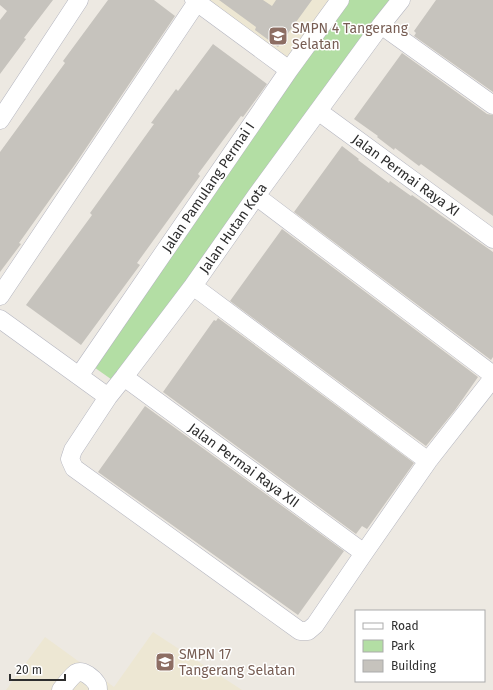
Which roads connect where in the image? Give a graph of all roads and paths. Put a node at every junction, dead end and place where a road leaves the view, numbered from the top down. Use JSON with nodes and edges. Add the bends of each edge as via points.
{"nodes":[{"id":1,"x":79,"y":0,"type":"edge"},
{"id":2,"x":340,"y":0,"type":"edge"},
{"id":3,"x":401,"y":0,"type":"edge"},
{"id":4,"x":195,"y":1,"type":"edge"},
{"id":5,"x":381,"y":25,"type":"junction"},
{"id":6,"x":288,"y":70,"type":"junction"},
{"id":7,"x":493,"y":105,"type":"edge"},
{"id":8,"x":318,"y":111,"type":"junction"},
{"id":9,"x":0,"y":120,"type":"edge"},
{"id":10,"x":256,"y":196,"type":"junction"},
{"id":11,"x":493,"y":239,"type":"edge"},
{"id":12,"x":193,"y":286,"type":"junction"},
{"id":13,"x":0,"y":296,"type":"edge"},
{"id":14,"x":0,"y":319,"type":"edge"},
{"id":15,"x":493,"y":375,"type":"edge"},
{"id":16,"x":79,"y":376,"type":"junction"},
{"id":17,"x":124,"y":377,"type":"junction"},
{"id":18,"x":493,"y":378,"type":"edge"},
{"id":19,"x":108,"y":397,"type":"junction"},
{"id":20,"x":428,"y":461,"type":"junction"},
{"id":21,"x":364,"y":553,"type":"junction"},
{"id":22,"x":61,"y":690,"type":"edge"},
{"id":23,"x":98,"y":690,"type":"edge"}],
"edges":[{"from":1,"to":9,"type":"street"},
{"from":2,"to":6,"type":"street","name":"Jalan Pamulang Permai I"},
{"from":3,"to":5,"type":"street","name":"Jalan Hutan Kota"},
{"from":4,"to":6,"type":"street"},
{"from":4,"to":13,"type":"street"},
{"from":5,"to":7,"type":"street"},
{"from":5,"to":8,"type":"street","name":"Jalan Hutan Kota"},
{"from":6,"to":16,"type":"street","name":"Jalan Pamulang Permai I"},
{"from":8,"to":10,"type":"street","name":"Jalan Hutan Kota"},
{"from":8,"to":11,"type":"street","name":"Jalan Permai Raya XI"},
{"from":10,"to":12,"type":"street","name":"Jalan Hutan Kota"},
{"from":10,"to":15,"type":"street"},
{"from":12,"to":17,"type":"street","name":"Jalan Hutan Kota"},
{"from":12,"to":20,"type":"street"},
{"from":14,"to":16,"type":"street"},
{"from":16,"to":19,"type":"street"},
{"from":17,"to":19,"type":"street","name":"Jalan Hutan Kota"},
{"from":17,"to":21,"type":"street","name":"Jalan Permai Raya XII"},
{"from":18,"to":20,"type":"street"},
{"from":19,"to":21,"type":"street","name":"Jalan Hutan Kota","via":[[73,450],[70,459],[74,468],[300,631],[308,631],[315,625]]},
{"from":20,"to":21,"type":"street"},
{"from":22,"to":23,"type":"street","via":[[76,673],[81,672],[92,678]]}]}
